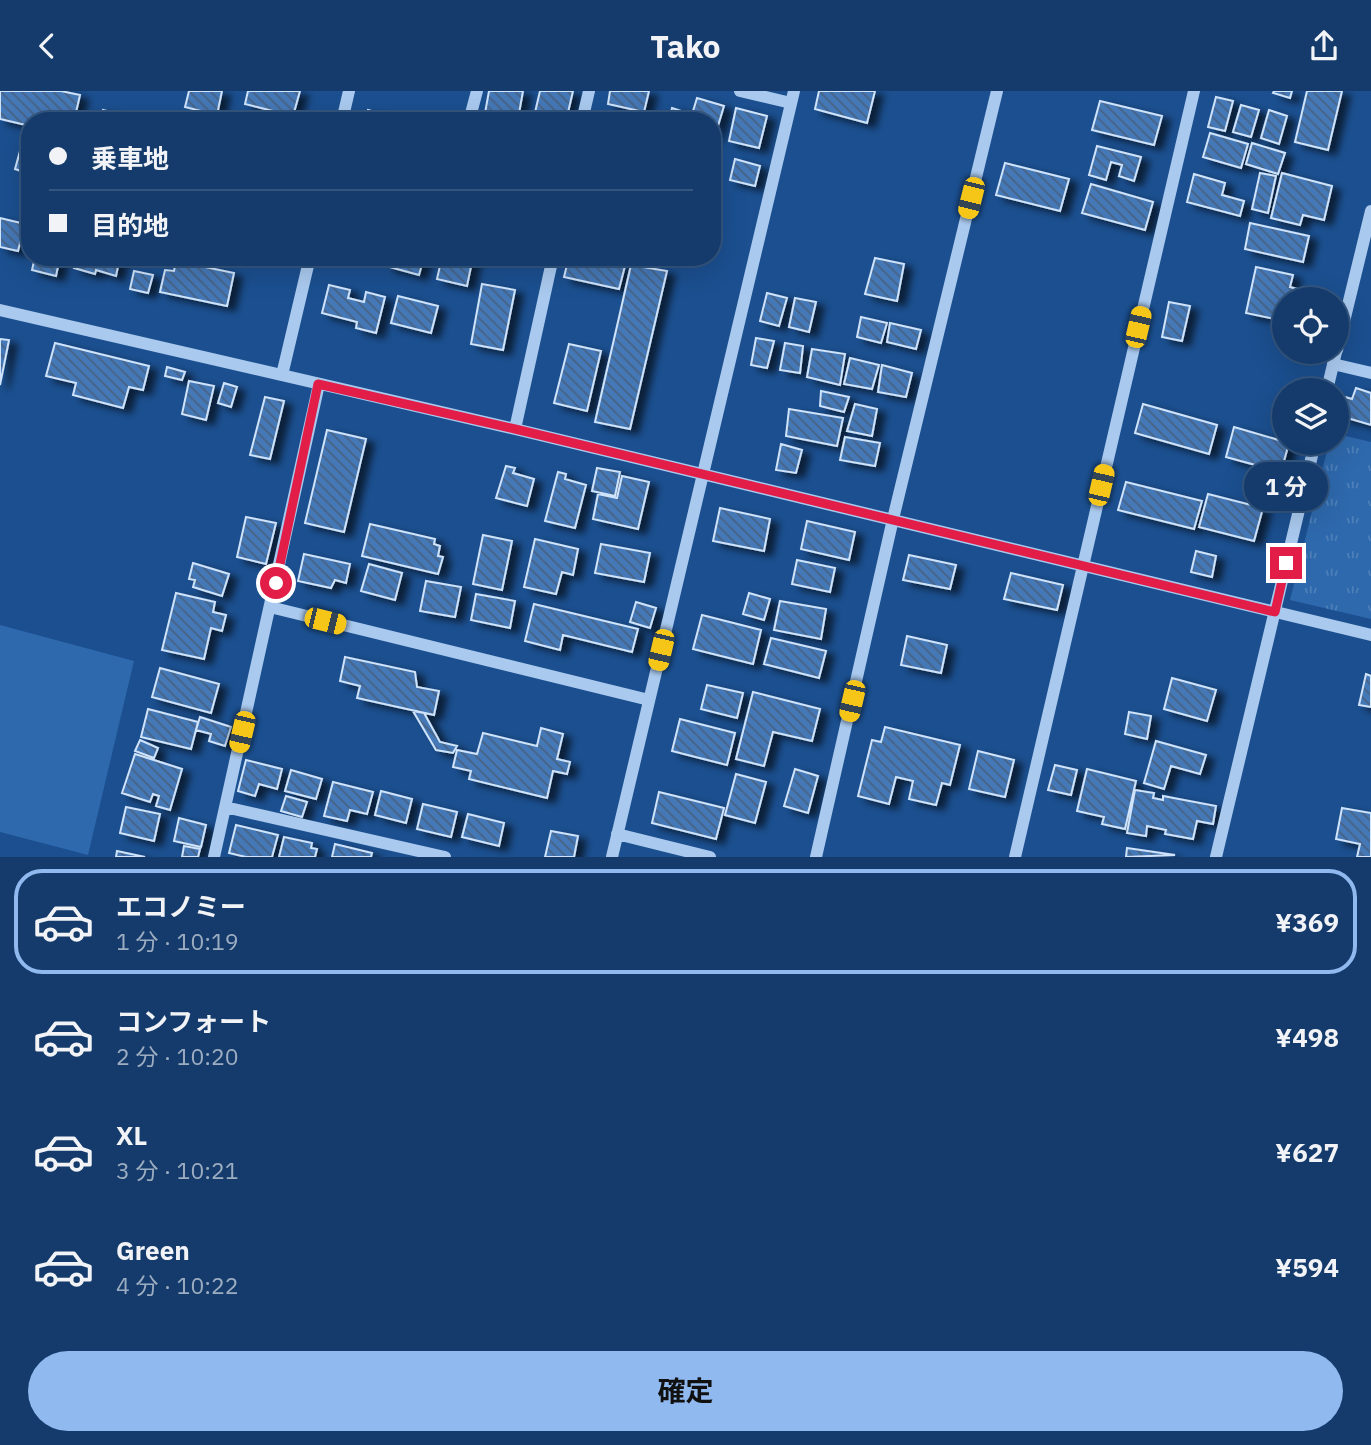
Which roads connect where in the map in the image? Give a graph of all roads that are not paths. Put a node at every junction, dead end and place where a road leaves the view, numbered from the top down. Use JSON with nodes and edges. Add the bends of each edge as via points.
{"nodes":[{"id":1,"x":349,"y":91,"type":"edge"},
{"id":2,"x":477,"y":91,"type":"edge"},
{"id":3,"x":589,"y":91,"type":"edge"},
{"id":4,"x":740,"y":91,"type":"edge"},
{"id":5,"x":997,"y":91,"type":"edge"},
{"id":6,"x":1194,"y":91,"type":"edge"},
{"id":7,"x":792,"y":97,"type":"edge"},
{"id":8,"x":344,"y":112,"type":"edge"},
{"id":9,"x":471,"y":112,"type":"edge"},
{"id":10,"x":584,"y":112,"type":"edge"},
{"id":11,"x":1371,"y":211,"type":"edge"},
{"id":12,"x":308,"y":266,"type":"edge"},
{"id":13,"x":551,"y":266,"type":"edge"},
{"id":14,"x":1349,"y":302,"type":"edge"},
{"id":15,"x":0,"y":310,"type":"edge"},
{"id":16,"x":1349,"y":362,"type":"edge"},
{"id":17,"x":1371,"y":373,"type":"edge"},
{"id":18,"x":282,"y":375,"type":"junction"},
{"id":19,"x":318,"y":384,"type":"junction"},
{"id":20,"x":515,"y":429,"type":"junction"},
{"id":21,"x":1312,"y":455,"type":"edge"},
{"id":22,"x":702,"y":475,"type":"junction"},
{"id":23,"x":893,"y":519,"type":"junction"},
{"id":24,"x":1083,"y":564,"type":"junction"},
{"id":25,"x":270,"y":607,"type":"junction"},
{"id":26,"x":1275,"y":612,"type":"junction"},
{"id":27,"x":1371,"y":635,"type":"edge"},
{"id":28,"x":649,"y":699,"type":"junction"},
{"id":29,"x":225,"y":807,"type":"junction"},
{"id":30,"x":617,"y":834,"type":"junction"},
{"id":31,"x":214,"y":857,"type":"edge"},
{"id":32,"x":445,"y":857,"type":"edge"},
{"id":33,"x":612,"y":857,"type":"edge"},
{"id":34,"x":710,"y":857,"type":"edge"},
{"id":35,"x":816,"y":857,"type":"edge"},
{"id":36,"x":1015,"y":857,"type":"edge"},
{"id":37,"x":1216,"y":857,"type":"edge"}],
"edges":[{"from":1,"to":8,"type":"street"},
{"from":2,"to":9,"type":"street"},
{"from":3,"to":10,"type":"street"},
{"from":4,"to":7,"type":"street"},
{"from":5,"to":23,"type":"street"},
{"from":6,"to":24,"type":"street"},
{"from":7,"to":22,"type":"street"},
{"from":11,"to":14,"type":"street"},
{"from":12,"to":18,"type":"street"},
{"from":13,"to":20,"type":"street"},
{"from":15,"to":18,"type":"street"},
{"from":16,"to":17,"type":"street"},
{"from":18,"to":19,"type":"street"},
{"from":19,"to":20,"type":"street"},
{"from":19,"to":25,"type":"street"},
{"from":20,"to":22,"type":"street"},
{"from":21,"to":26,"type":"street"},
{"from":22,"to":23,"type":"street"},
{"from":22,"to":28,"type":"street"},
{"from":23,"to":24,"type":"street"},
{"from":23,"to":35,"type":"street"},
{"from":24,"to":26,"type":"street"},
{"from":24,"to":36,"type":"street"},
{"from":25,"to":28,"type":"street"},
{"from":25,"to":29,"type":"street"},
{"from":26,"to":27,"type":"street"},
{"from":26,"to":37,"type":"street"},
{"from":28,"to":30,"type":"street"},
{"from":29,"to":31,"type":"street"},
{"from":29,"to":32,"type":"street"},
{"from":30,"to":33,"type":"street"},
{"from":30,"to":34,"type":"street"}]}
